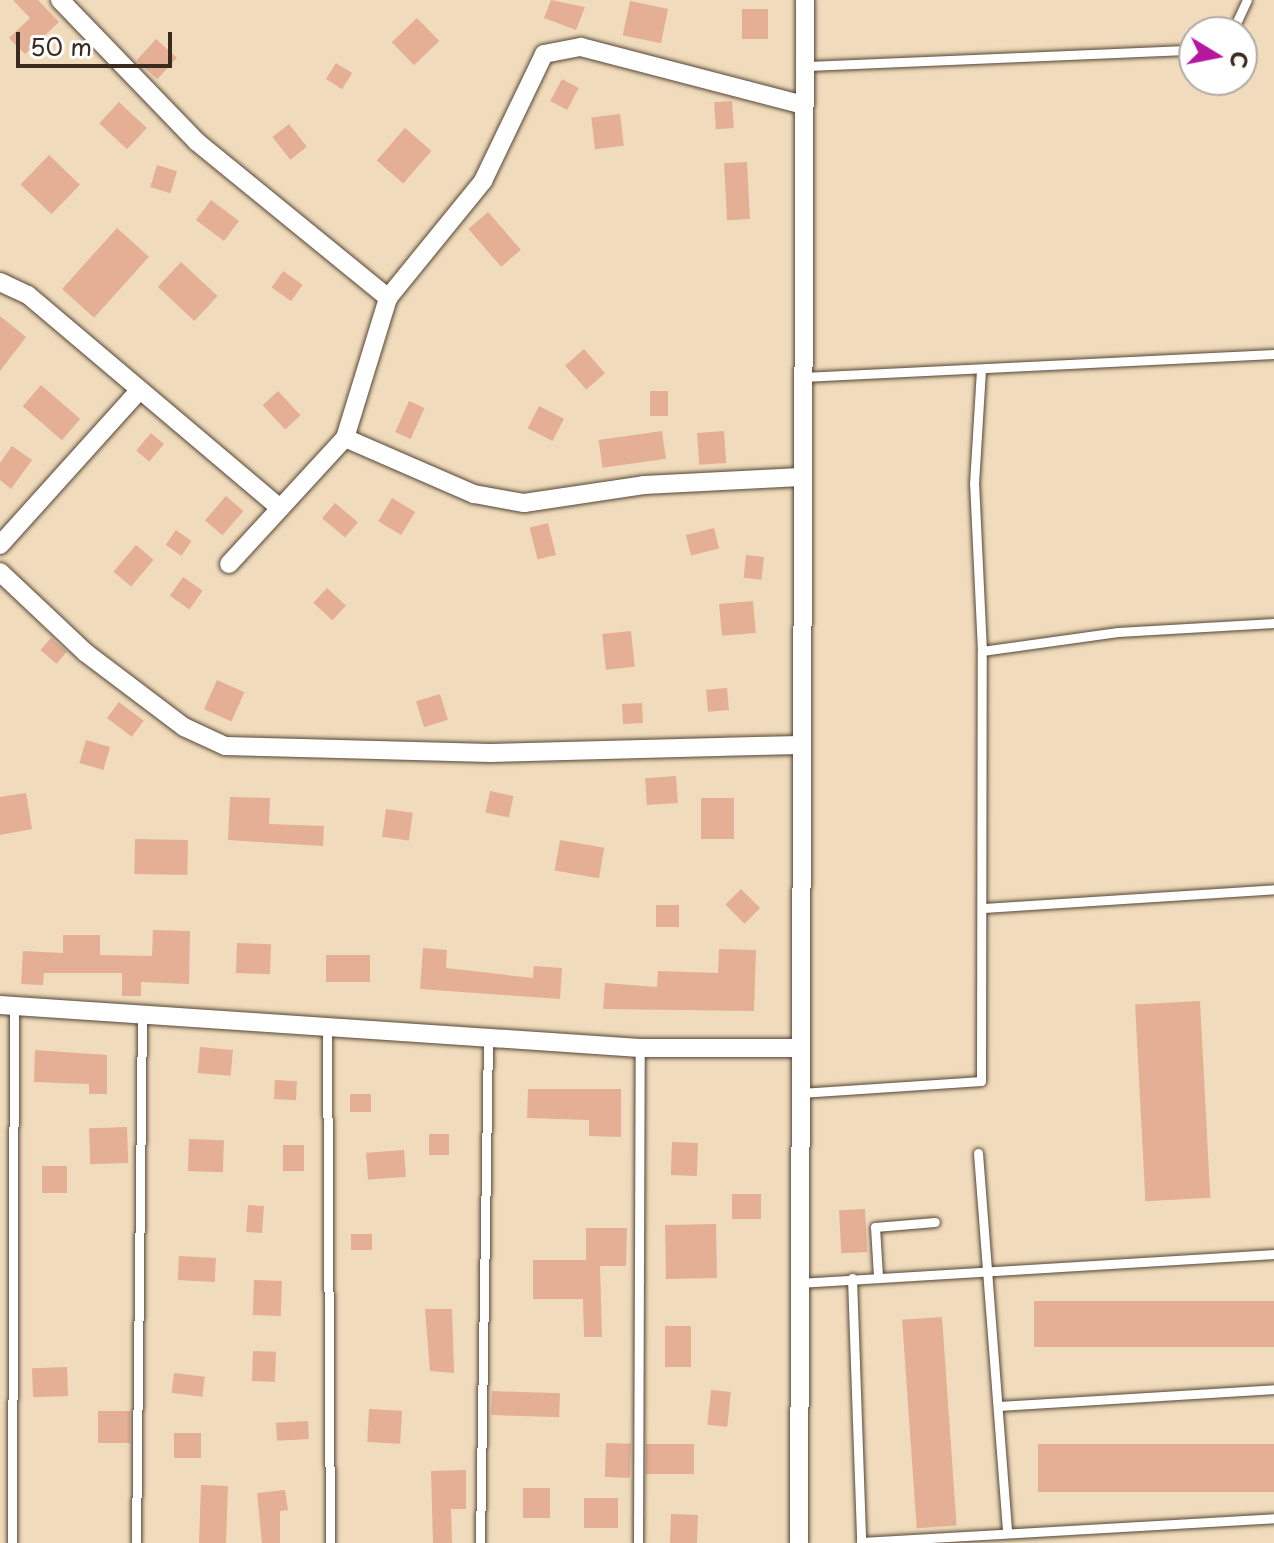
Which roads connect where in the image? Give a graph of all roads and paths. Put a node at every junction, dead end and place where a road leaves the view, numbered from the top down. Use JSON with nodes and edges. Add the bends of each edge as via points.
{"nodes":[{"id":1,"x":60,"y":0,"type":"edge"},
{"id":2,"x":805,"y":0,"type":"edge"},
{"id":3,"x":1178,"y":51,"type":"edge"},
{"id":4,"x":806,"y":66,"type":"junction"},
{"id":5,"x":804,"y":105,"type":"junction"},
{"id":6,"x":0,"y":282,"type":"edge"},
{"id":7,"x":388,"y":298,"type":"junction"},
{"id":8,"x":1274,"y":354,"type":"edge"},
{"id":9,"x":981,"y":369,"type":"junction"},
{"id":10,"x":802,"y":377,"type":"junction"},
{"id":11,"x":138,"y":392,"type":"junction"},
{"id":12,"x":345,"y":438,"type":"junction"},
{"id":13,"x":801,"y":477,"type":"junction"},
{"id":14,"x":280,"y":508,"type":"junction"},
{"id":15,"x":0,"y":545,"type":"edge"},
{"id":16,"x":229,"y":564,"type":"dead end"},
{"id":17,"x":0,"y":572,"type":"edge"},
{"id":18,"x":1274,"y":623,"type":"edge"},
{"id":19,"x":982,"y":651,"type":"junction"},
{"id":20,"x":800,"y":745,"type":"junction"},
{"id":21,"x":1274,"y":889,"type":"edge"},
{"id":22,"x":984,"y":908,"type":"junction"},
{"id":23,"x":7,"y":1005,"type":"edge"},
{"id":24,"x":142,"y":1018,"type":"junction"},
{"id":25,"x":327,"y":1029,"type":"junction"},
{"id":26,"x":488,"y":1039,"type":"junction"},
{"id":27,"x":640,"y":1048,"type":"junction"},
{"id":28,"x":798,"y":1048,"type":"junction"},
{"id":29,"x":798,"y":1094,"type":"junction"},
{"id":30,"x":978,"y":1153,"type":"dead end"},
{"id":31,"x":935,"y":1222,"type":"dead end"},
{"id":32,"x":1274,"y":1254,"type":"edge"},
{"id":33,"x":990,"y":1269,"type":"junction"},
{"id":34,"x":878,"y":1276,"type":"junction"},
{"id":35,"x":852,"y":1278,"type":"junction"},
{"id":36,"x":799,"y":1283,"type":"junction"},
{"id":37,"x":1274,"y":1389,"type":"edge"},
{"id":38,"x":999,"y":1406,"type":"junction"},
{"id":39,"x":1274,"y":1518,"type":"edge"},
{"id":40,"x":1007,"y":1533,"type":"junction"},
{"id":41,"x":12,"y":1543,"type":"edge"},
{"id":42,"x":136,"y":1543,"type":"edge"},
{"id":43,"x":330,"y":1543,"type":"edge"},
{"id":44,"x":480,"y":1543,"type":"edge"},
{"id":45,"x":638,"y":1543,"type":"edge"},
{"id":46,"x":799,"y":1543,"type":"edge"}],
"edges":[{"from":1,"to":7,"type":"street","via":[[197,142]]},
{"from":2,"to":4,"type":"street"},
{"from":3,"to":4,"type":"lane"},
{"from":4,"to":5,"type":"street"},
{"from":5,"to":7,"type":"street","via":[[581,47],[544,54],[483,181]]},
{"from":5,"to":10,"type":"street"},
{"from":6,"to":11,"type":"street","via":[[28,295]]},
{"from":7,"to":12,"type":"street"},
{"from":8,"to":9,"type":"lane"},
{"from":9,"to":10,"type":"lane"},
{"from":9,"to":19,"type":"lane","via":[[974,484]]},
{"from":10,"to":13,"type":"street"},
{"from":11,"to":14,"type":"street"},
{"from":11,"to":15,"type":"street"},
{"from":12,"to":13,"type":"street","via":[[474,494],[524,503],[644,485]]},
{"from":12,"to":14,"type":"street"},
{"from":13,"to":20,"type":"street"},
{"from":14,"to":16,"type":"street"},
{"from":17,"to":20,"type":"street","via":[[86,653],[184,727],[225,746],[490,753]]},
{"from":18,"to":19,"type":"lane","via":[[1118,632]]},
{"from":19,"to":22,"type":"lane"},
{"from":20,"to":28,"type":"street"},
{"from":21,"to":22,"type":"lane"},
{"from":22,"to":29,"type":"lane","via":[[981,1081]]},
{"from":23,"to":24,"type":"street"},
{"from":23,"to":41,"type":"lane"},
{"from":24,"to":25,"type":"street"},
{"from":24,"to":42,"type":"lane"},
{"from":25,"to":26,"type":"street"},
{"from":25,"to":43,"type":"lane"},
{"from":26,"to":27,"type":"street"},
{"from":26,"to":44,"type":"lane"},
{"from":27,"to":28,"type":"street"},
{"from":27,"to":45,"type":"lane"},
{"from":28,"to":29,"type":"street"},
{"from":29,"to":36,"type":"street"},
{"from":30,"to":33,"type":"lane"},
{"from":31,"to":34,"type":"lane","via":[[875,1227]]},
{"from":32,"to":33,"type":"lane"},
{"from":33,"to":34,"type":"lane"},
{"from":33,"to":38,"type":"lane"},
{"from":34,"to":35,"type":"lane"},
{"from":35,"to":36,"type":"lane"},
{"from":35,"to":40,"type":"lane","via":[[861,1542]]},
{"from":36,"to":46,"type":"street"},
{"from":37,"to":38,"type":"lane"},
{"from":38,"to":40,"type":"lane"},
{"from":39,"to":40,"type":"lane"}]}
